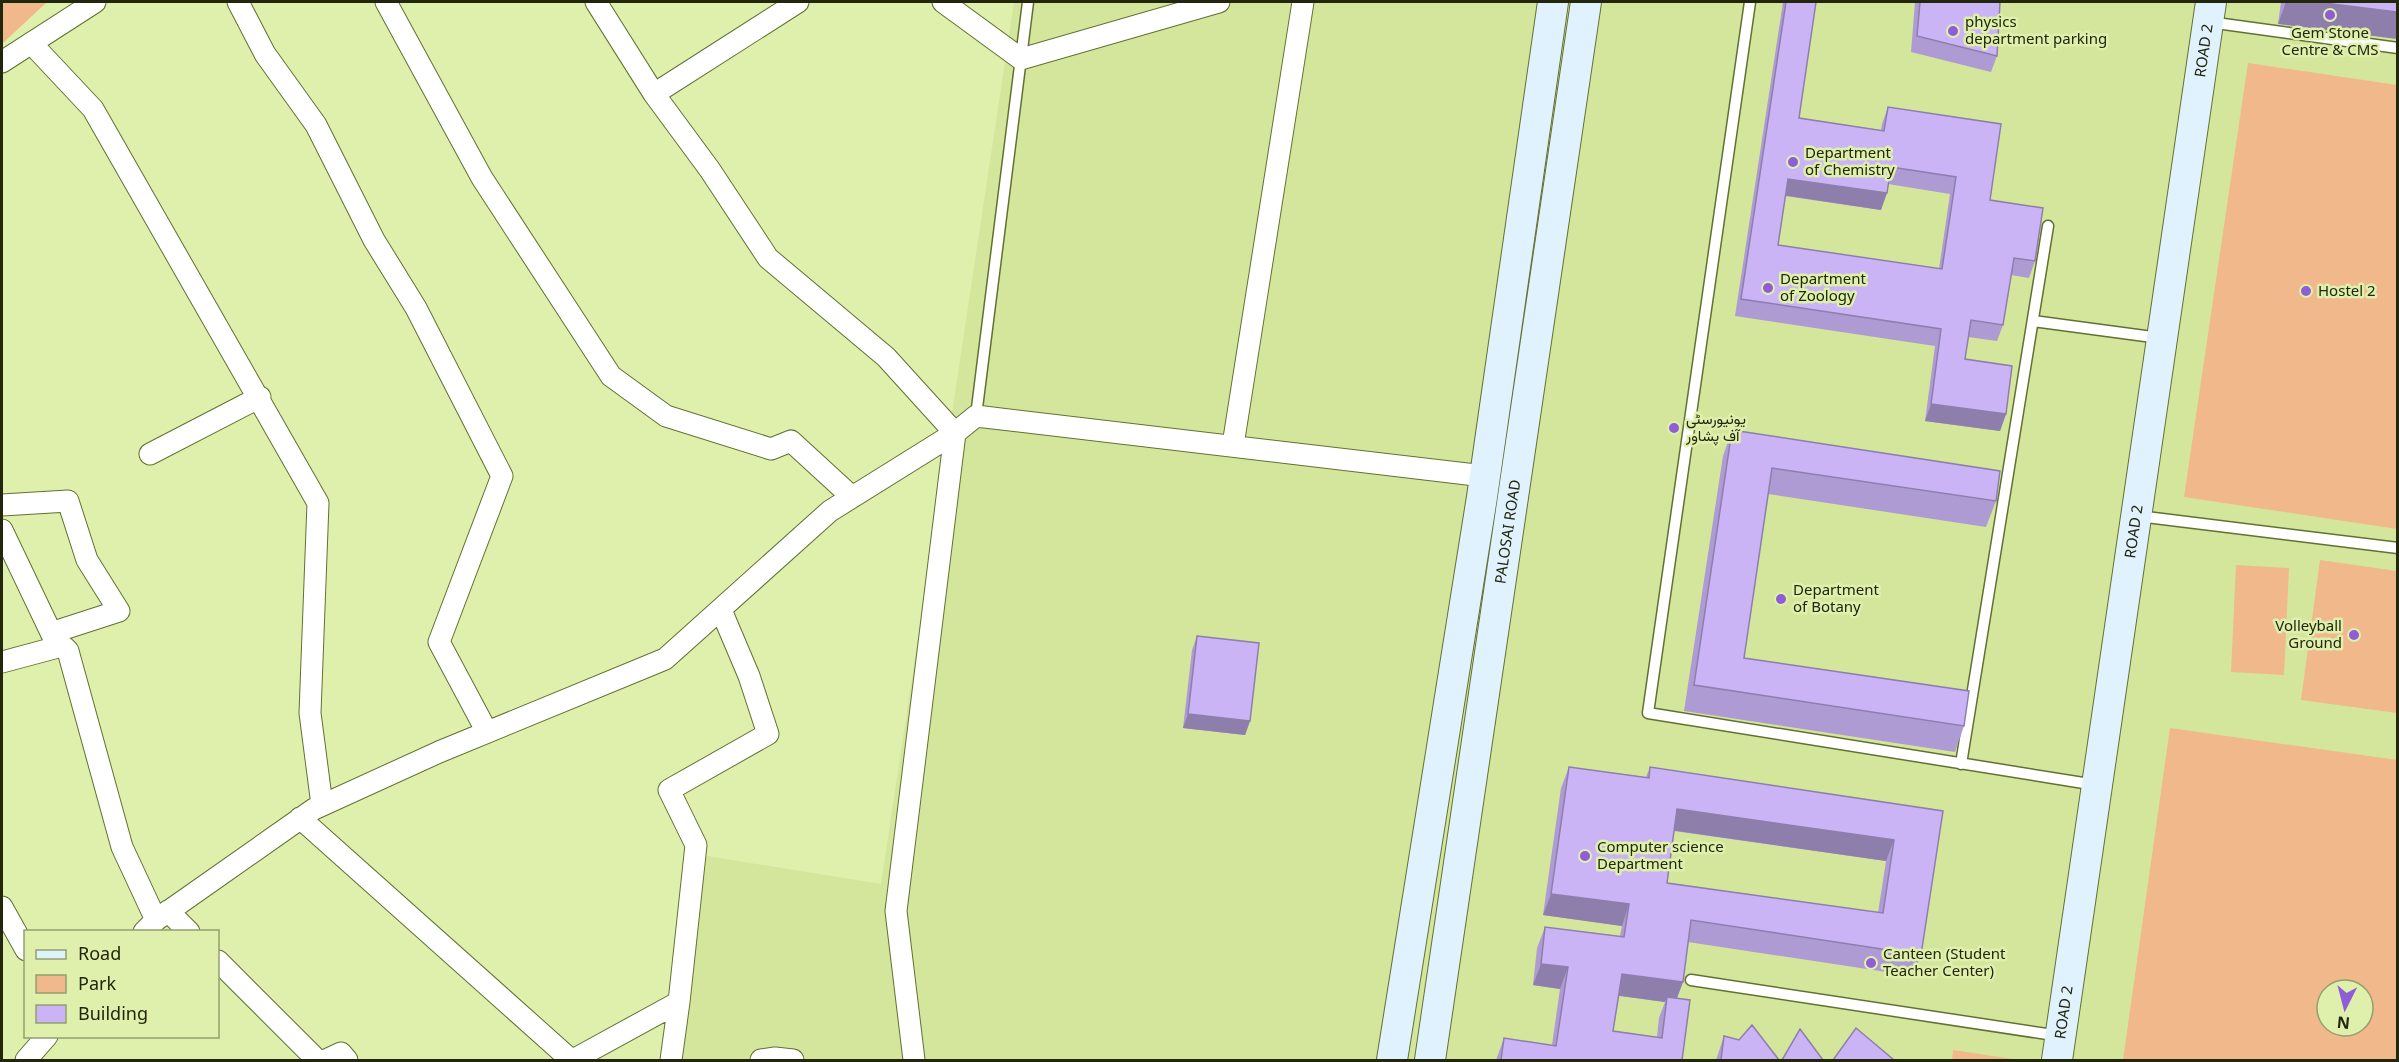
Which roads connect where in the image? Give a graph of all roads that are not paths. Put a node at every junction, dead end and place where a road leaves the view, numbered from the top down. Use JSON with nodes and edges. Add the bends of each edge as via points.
{"nodes":[{"id":1,"x":95,"y":2,"type":"edge"},
{"id":2,"x":238,"y":2,"type":"edge"},
{"id":3,"x":386,"y":2,"type":"edge"},
{"id":4,"x":596,"y":2,"type":"edge"},
{"id":5,"x":798,"y":2,"type":"edge"},
{"id":6,"x":943,"y":2,"type":"edge"},
{"id":7,"x":1028,"y":2,"type":"edge"},
{"id":8,"x":1219,"y":2,"type":"edge"},
{"id":9,"x":1303,"y":2,"type":"edge"},
{"id":10,"x":1553,"y":2,"type":"edge"},
{"id":11,"x":1586,"y":2,"type":"edge"},
{"id":12,"x":1750,"y":2,"type":"edge"},
{"id":13,"x":2210,"y":12,"type":"edge"},
{"id":14,"x":31,"y":43,"type":"junction"},
{"id":15,"x":2397,"y":48,"type":"edge"},
{"id":16,"x":1021,"y":59,"type":"junction"},
{"id":17,"x":2,"y":62,"type":"edge"},
{"id":18,"x":1544,"y":65,"type":"junction"},
{"id":19,"x":1576,"y":72,"type":"junction"},
{"id":20,"x":654,"y":94,"type":"junction"},
{"id":21,"x":2048,"y":226,"type":"dead end"},
{"id":22,"x":2033,"y":321,"type":"junction"},
{"id":23,"x":2161,"y":338,"type":"junction"},
{"id":24,"x":260,"y":398,"type":"junction"},
{"id":25,"x":976,"y":416,"type":"junction"},
{"id":26,"x":955,"y":433,"type":"junction"},
{"id":27,"x":1233,"y":445,"type":"junction"},
{"id":28,"x":150,"y":454,"type":"dead end"},
{"id":29,"x":1484,"y":476,"type":"junction"},
{"id":30,"x":1515,"y":483,"type":"junction"},
{"id":31,"x":852,"y":497,"type":"junction"},
{"id":32,"x":2,"y":505,"type":"edge"},
{"id":33,"x":2135,"y":515,"type":"junction"},
{"id":34,"x":2,"y":530,"type":"edge"},
{"id":35,"x":2397,"y":548,"type":"edge"},
{"id":36,"x":721,"y":610,"type":"junction"},
{"id":37,"x":55,"y":640,"type":"junction"},
{"id":38,"x":2,"y":662,"type":"edge"},
{"id":39,"x":487,"y":732,"type":"junction"},
{"id":40,"x":1962,"y":764,"type":"junction"},
{"id":41,"x":2096,"y":785,"type":"junction"},
{"id":42,"x":322,"y":805,"type":"junction"},
{"id":43,"x":300,"y":818,"type":"junction"},
{"id":44,"x":2,"y":907,"type":"edge"},
{"id":45,"x":156,"y":921,"type":"edge"},
{"id":46,"x":183,"y":930,"type":"edge"},
{"id":47,"x":24,"y":946,"type":"edge"},
{"id":48,"x":219,"y":962,"type":"edge"},
{"id":49,"x":1691,"y":980,"type":"dead end"},
{"id":50,"x":679,"y":1002,"type":"junction"},
{"id":51,"x":45,"y":1038,"type":"edge"},
{"id":52,"x":2059,"y":1048,"type":"edge"},
{"id":53,"x":26,"y":1060,"type":"edge"},
{"id":54,"x":317,"y":1060,"type":"edge"},
{"id":55,"x":326,"y":1060,"type":"edge"},
{"id":56,"x":347,"y":1060,"type":"edge"},
{"id":57,"x":572,"y":1060,"type":"edge"},
{"id":58,"x":671,"y":1060,"type":"edge"},
{"id":59,"x":761,"y":1060,"type":"edge"},
{"id":60,"x":793,"y":1060,"type":"edge"},
{"id":61,"x":914,"y":1060,"type":"edge"},
{"id":62,"x":1392,"y":1060,"type":"edge"},
{"id":63,"x":1430,"y":1060,"type":"edge"}],
"edges":[{"from":1,"to":14,"type":"street"},
{"from":2,"to":39,"type":"street","via":[[265,54],[316,125],[502,476],[439,642]]},
{"from":3,"to":31,"type":"street","via":[[482,178],[611,376],[666,416],[771,449],[791,441]]},
{"from":4,"to":20,"type":"street"},
{"from":5,"to":20,"type":"street"},
{"from":6,"to":16,"type":"street"},
{"from":7,"to":16,"type":"lane"},
{"from":8,"to":16,"type":"street"},
{"from":9,"to":27,"type":"street"},
{"from":10,"to":18,"type":"street"},
{"from":11,"to":19,"type":"street","name":"PALOSAI ROAD"},
{"from":12,"to":40,"type":"lane","via":[[1648,713]]},
{"from":13,"to":15,"type":"lane"},
{"from":13,"to":23,"type":"street","name":"ROAD 2"},
{"from":14,"to":17,"type":"street"},
{"from":14,"to":24,"type":"street","via":[[93,109]]},
{"from":16,"to":25,"type":"lane"},
{"from":18,"to":19,"type":"street"},
{"from":18,"to":29,"type":"street"},
{"from":19,"to":30,"type":"street","name":"PALOSAI ROAD"},
{"from":20,"to":26,"type":"street","via":[[768,258],[886,357]]},
{"from":21,"to":22,"type":"lane"},
{"from":22,"to":23,"type":"lane"},
{"from":22,"to":40,"type":"lane"},
{"from":23,"to":33,"type":"street","name":"ROAD 2"},
{"from":24,"to":28,"type":"street"},
{"from":24,"to":42,"type":"street","via":[[318,503],[310,713]]},
{"from":25,"to":26,"type":"street"},
{"from":25,"to":27,"type":"street"},
{"from":26,"to":31,"type":"street"},
{"from":26,"to":61,"type":"street","via":[[896,911]]},
{"from":27,"to":29,"type":"street"},
{"from":29,"to":30,"type":"street"},
{"from":29,"to":62,"type":"street"},
{"from":30,"to":63,"type":"street","name":"PALOSAI ROAD"},
{"from":31,"to":36,"type":"street","via":[[830,511]]},
{"from":32,"to":37,"type":"street","via":[[68,501],[87,560],[119,611]]},
{"from":33,"to":35,"type":"lane"},
{"from":33,"to":41,"type":"street","name":"ROAD 2"},
{"from":34,"to":37,"type":"street"},
{"from":36,"to":39,"type":"street","via":[[665,659]]},
{"from":36,"to":50,"type":"street","via":[[768,734],[669,790],[696,845]]},
{"from":37,"to":38,"type":"street"},
{"from":37,"to":45,"type":"street","via":[[68,651],[122,847]]},
{"from":39,"to":42,"type":"street"},
{"from":40,"to":41,"type":"lane"},
{"from":41,"to":52,"type":"street","name":"ROAD 2"},
{"from":42,"to":43,"type":"street"},
{"from":43,"to":45,"type":"street"},
{"from":43,"to":57,"type":"street"},
{"from":44,"to":47,"type":"street"},
{"from":45,"to":46,"type":"street"},
{"from":48,"to":54,"type":"street"},
{"from":49,"to":52,"type":"lane"},
{"from":50,"to":57,"type":"street"},
{"from":50,"to":58,"type":"street"},
{"from":51,"to":53,"type":"street"},
{"from":55,"to":56,"type":"street","via":[[341,1053]]},
{"from":59,"to":60,"type":"street"}]}
